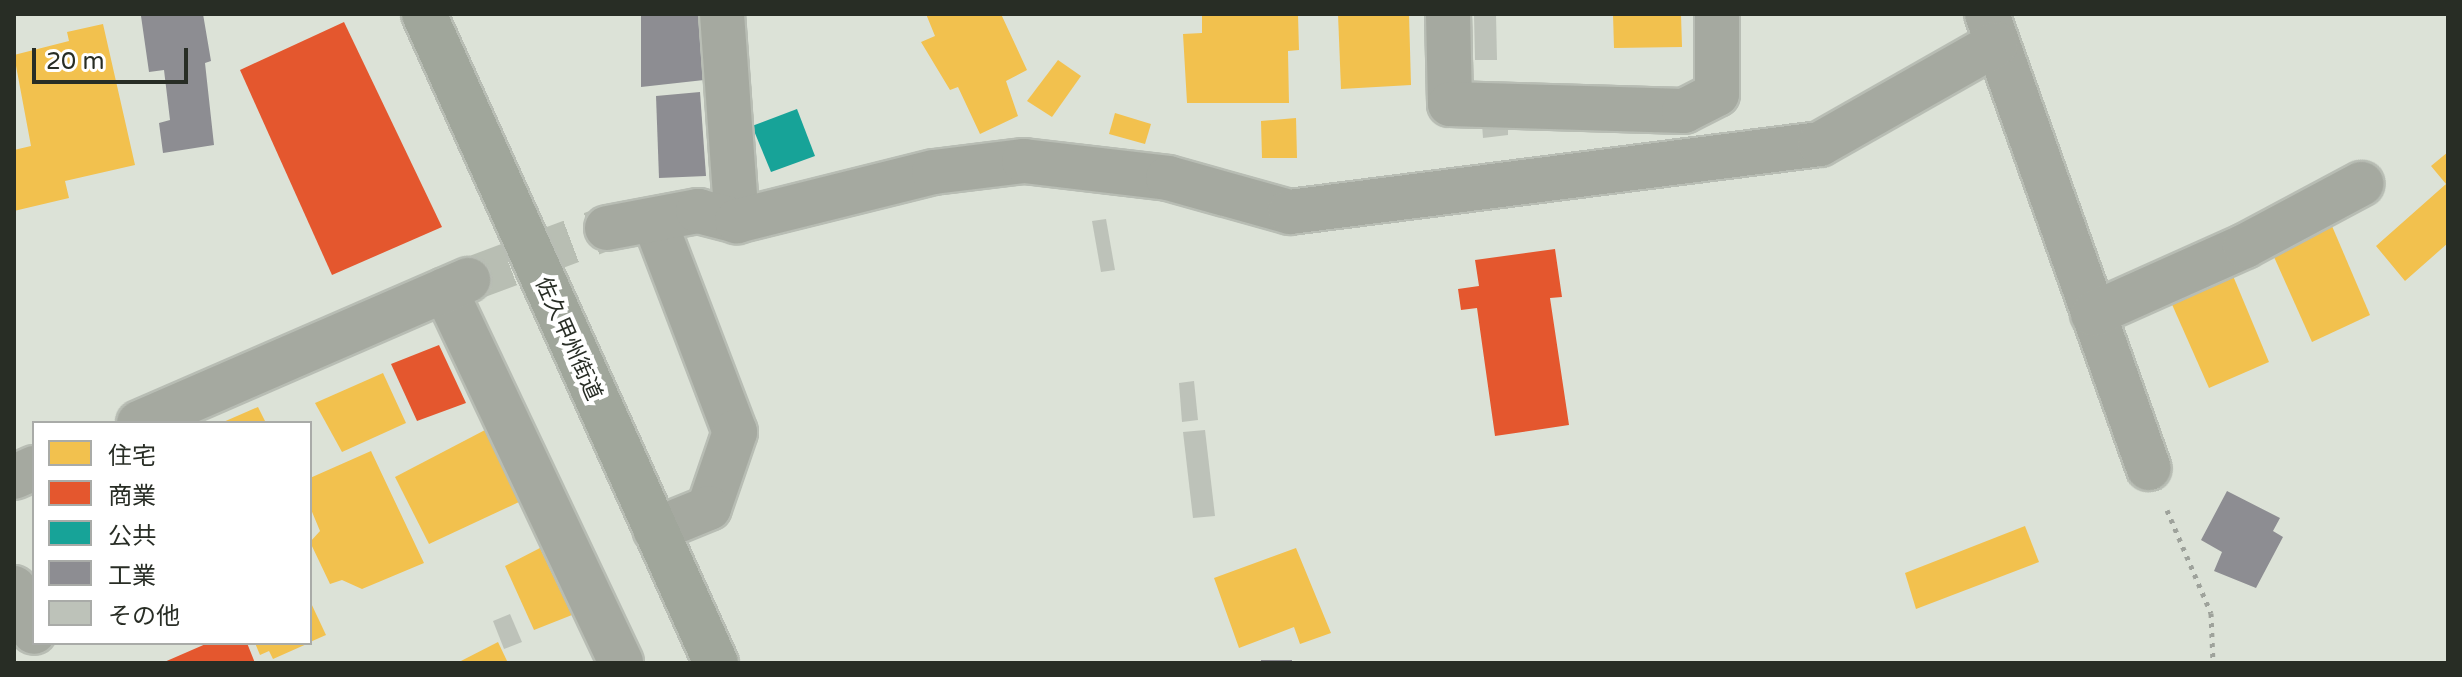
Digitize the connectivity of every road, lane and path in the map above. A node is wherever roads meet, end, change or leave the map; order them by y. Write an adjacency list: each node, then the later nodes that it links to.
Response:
1 (424, 14): 15 (highway, 佐久甲州街道)
2 (722, 14): 10 (street)
3 (1448, 14): 6 (street)
4 (1717, 14): 6 (street)
5 (1991, 29): 7 (street); 12 (street)
6 (1631, 110): 7 (street)
7 (1631, 167): 10 (street)
8 (2361, 184): 12 (street)
9 (654, 220): 10 (street); 11 (street); 15 (street)
10 (737, 221)
11 (607, 228)
12 (2093, 314): 14 (street)
13 (144, 421): 18 (street)
14 (2149, 468): 20 (path)
15 (655, 530): 19 (highway, 佐久甲州街道)
16 (14, 588): 17 (street)
17 (32, 628)
18 (621, 663)
19 (716, 663)
20 (2213, 663)

